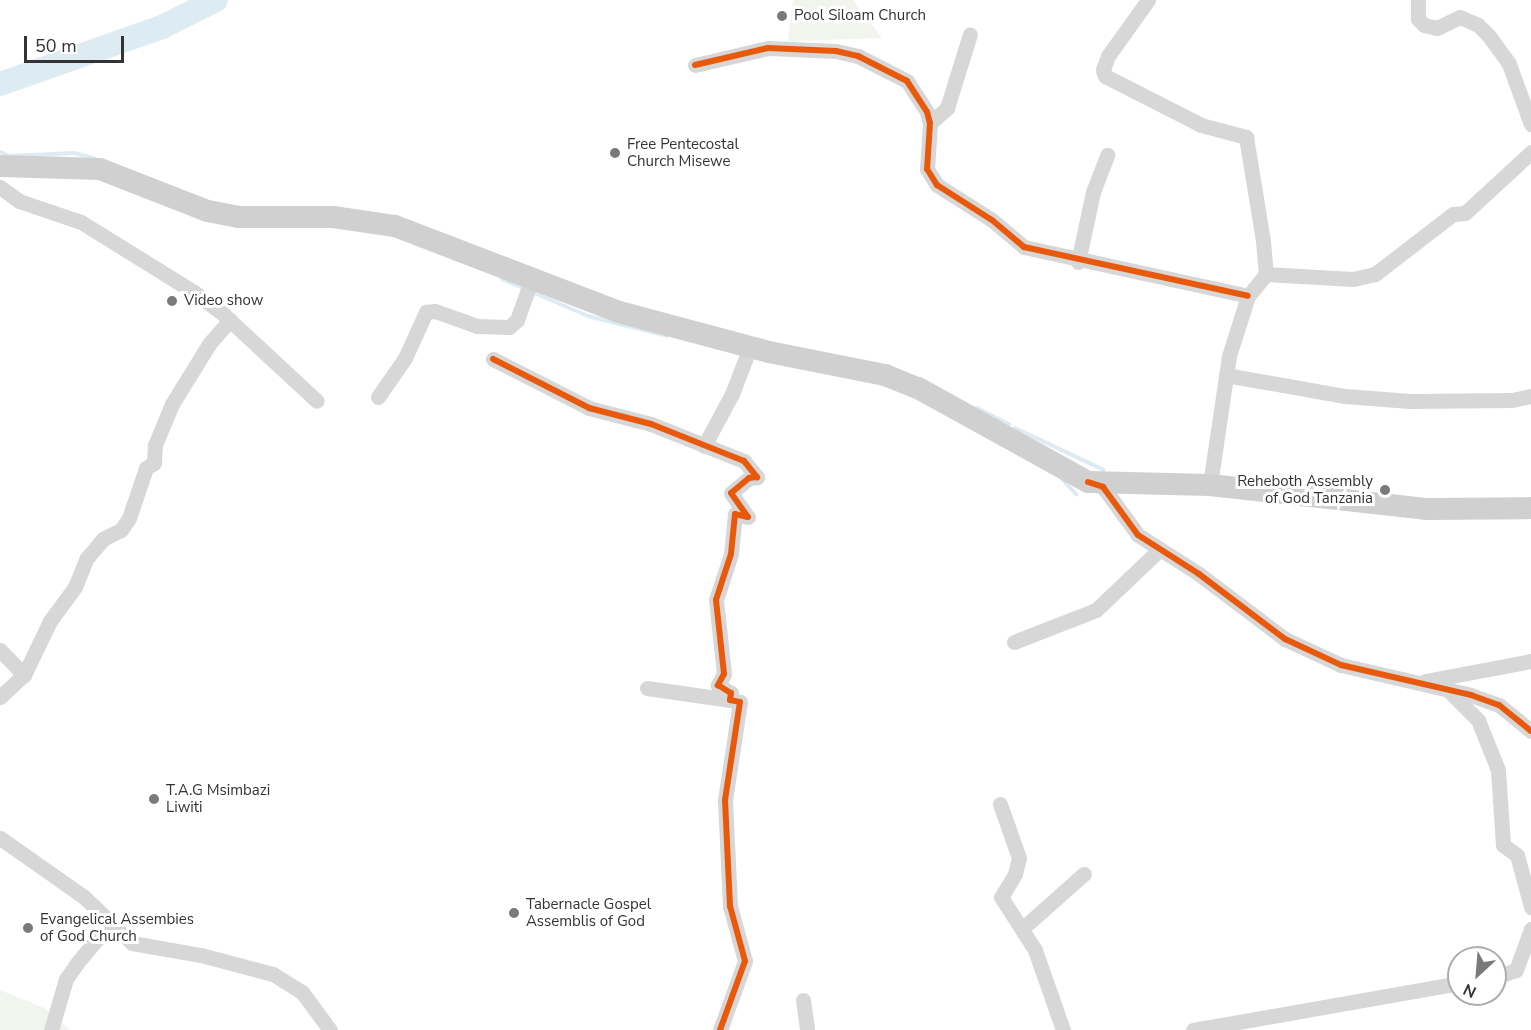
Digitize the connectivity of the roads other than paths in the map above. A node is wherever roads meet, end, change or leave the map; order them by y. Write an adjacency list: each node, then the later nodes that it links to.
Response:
1 (1148, 0): 12 (street)
2 (1418, 0): 6 (street)
3 (970, 34): 5 (street)
4 (695, 65): 5 (street)
5 (930, 123): 11 (street)
6 (1531, 124)
7 (1531, 152): 12 (street)
8 (1107, 155): 11 (street)
9 (0, 166): 13 (main road)
10 (1, 189): 15 (street)
11 (1078, 262): 14 (street)
12 (1266, 274): 14 (street)
13 (531, 281): 16 (main road); 20 (street)
14 (1248, 296): 18 (street)
15 (230, 320): 21 (street); 30 (street)
16 (750, 347): 22 (street); 23 (main road)
17 (493, 359): 22 (street)
18 (1226, 375): 19 (street); 24 (street)
19 (1531, 396)
20 (378, 397)
21 (317, 401)
22 (704, 446): 35 (street)
23 (1088, 483): 24 (main road); 26 (street)
24 (1210, 485): 25 (main road)
25 (1531, 508)
26 (1159, 550): 27 (street); 31 (street)
27 (1014, 642)
28 (0, 650): 30 (street)
29 (1531, 661): 31 (street)
30 (24, 675): 34 (street)
31 (1422, 682): 33 (street)
32 (647, 688): 35 (street)
33 (1446, 688): 36 (street); 40 (street)
34 (0, 696)
35 (730, 700): 49 (street)
36 (1531, 730)
37 (1000, 804): 41 (street)
38 (0, 838): 43 (street)
39 (1084, 874): 41 (street)
40 (1531, 907)
41 (1024, 927): 51 (street)
42 (1531, 929): 44 (street)
43 (118, 931): 47 (street); 48 (street)
44 (1507, 973)
45 (1447, 985): 52 (street)
46 (803, 1000): 50 (street)
47 (51, 1030)
48 (330, 1030)
49 (720, 1030)
50 (807, 1030)
51 (1063, 1030)
52 (1193, 1030)

